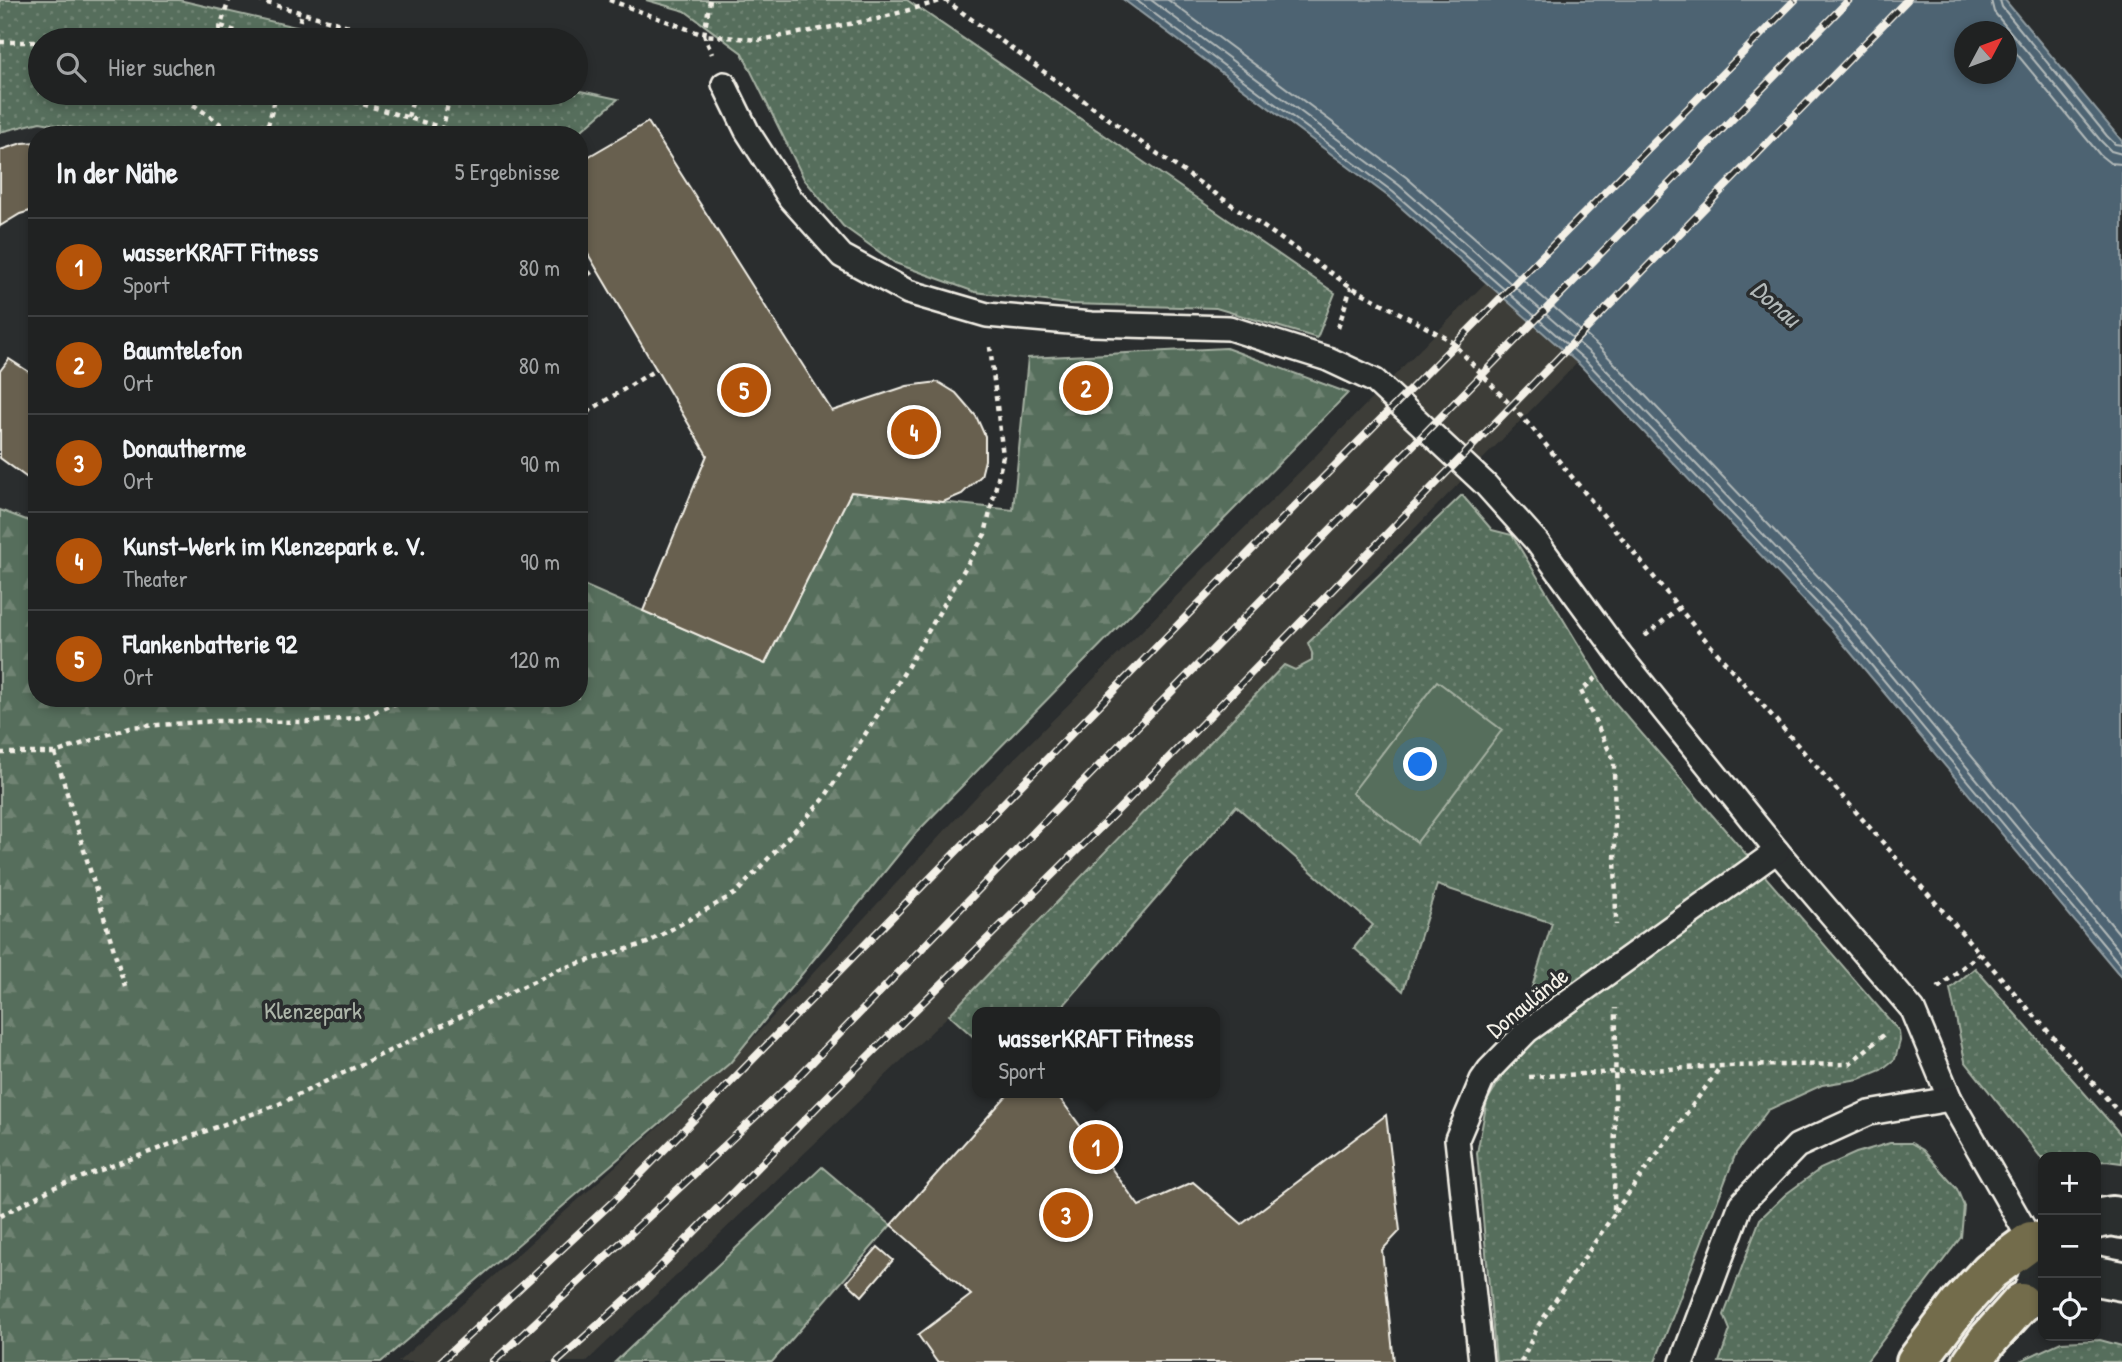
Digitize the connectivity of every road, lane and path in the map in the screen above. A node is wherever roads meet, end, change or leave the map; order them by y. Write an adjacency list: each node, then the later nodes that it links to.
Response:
1 (229, 0): 7 (path)
2 (257, 0): 6 (path)
3 (609, 0): 11 (path)
4 (710, 0): 11 (path)
5 (944, 0): 11 (path)
6 (302, 13): 9 (path); 10 (path)
7 (221, 26): 8 (path)
8 (227, 28)
9 (297, 28)
10 (354, 28)
11 (704, 35): 14 (path)
12 (0, 42): 13 (path)
13 (28, 42)
14 (724, 84): 28 (lane)
15 (194, 105): 21 (path)
16 (273, 105): 22 (path)
17 (373, 105): 20 (path)
18 (412, 105): 20 (path)
19 (448, 105): 24 (path)
20 (408, 117): 23 (path)
21 (223, 126)
22 (267, 126)
23 (437, 126)
24 (443, 126)
25 (597, 269): 26 (path)
26 (588, 274)
27 (1351, 286): 29 (path)
28 (987, 315): 29 (lane); 43 (path)
29 (1328, 359): 35 (lane)
30 (657, 369): 31 (path)
31 (588, 411)
32 (387, 707): 34 (path)
33 (0, 753): 34 (path)
34 (55, 753): 37 (path)
35 (1777, 850): 38 (lane); 40 (lane, Donaulände)
36 (1980, 953): 38 (path)
37 (125, 987)
38 (1913, 1010): 39 (path); 41 (lane)
39 (1721, 1066): 40 (path); 42 (path)
40 (1482, 1080): 52 (lane, Donaulände)
41 (1950, 1099): 46 (lane); 53 (lane)
42 (1614, 1214)
43 (0, 1216)
44 (2101, 1218): 45 (street)
45 (2122, 1218)
46 (2038, 1240)
47 (2038, 1243): 54 (main road)
48 (2038, 1246): 51 (lane)
49 (2101, 1277): 50 (street)
50 (2122, 1281)
51 (2032, 1297): 55 (main road)
52 (1481, 1362)
53 (1682, 1362)
54 (1916, 1362)
55 (1972, 1362)

